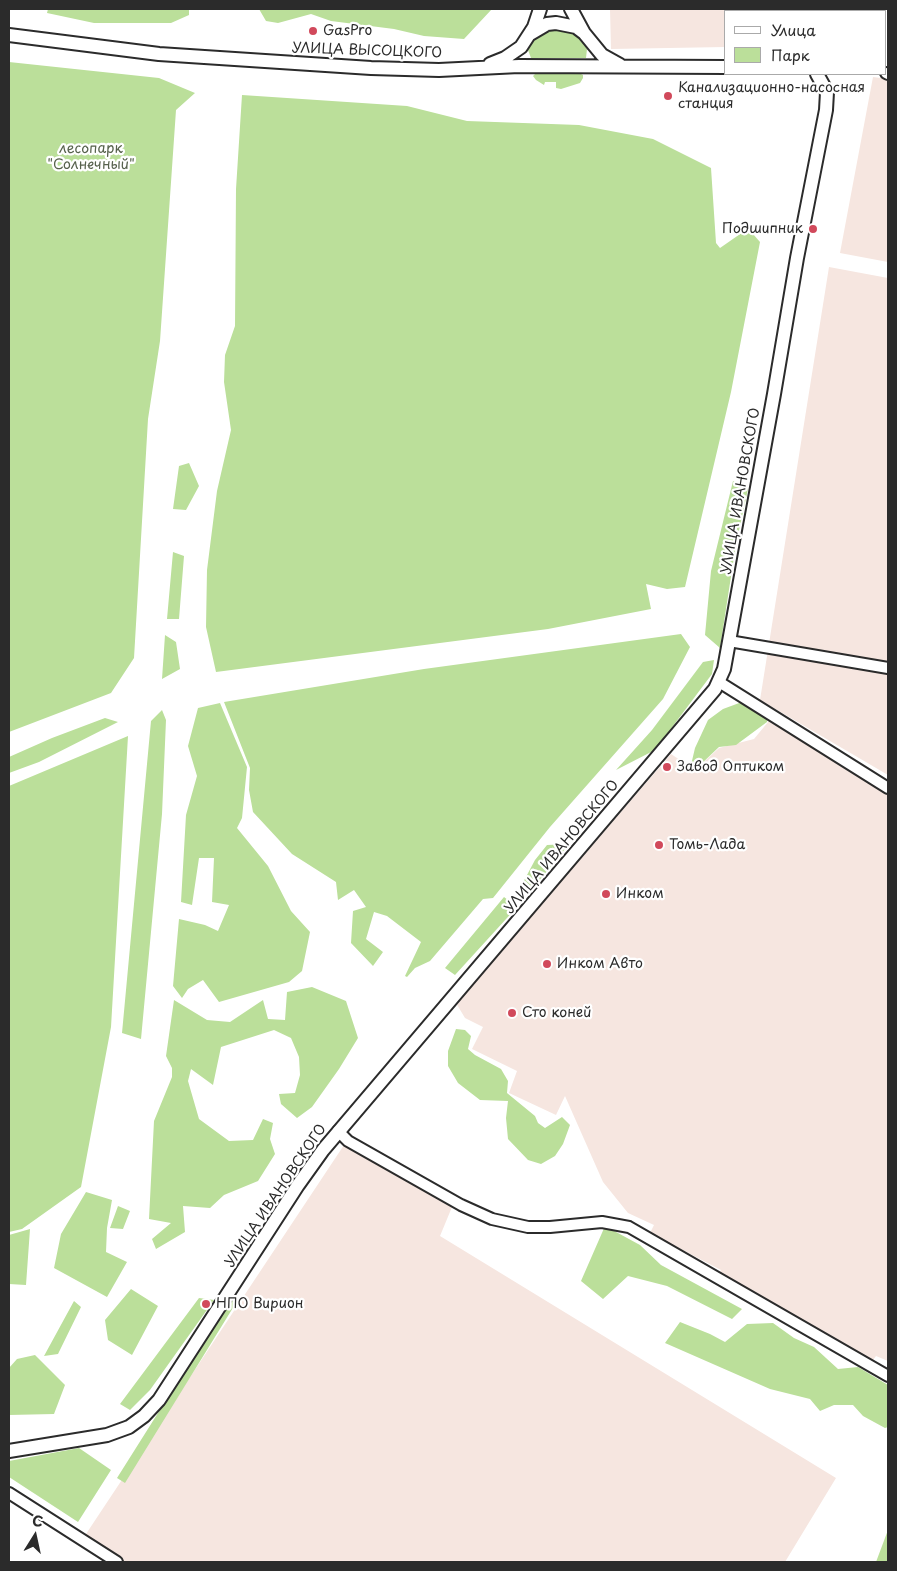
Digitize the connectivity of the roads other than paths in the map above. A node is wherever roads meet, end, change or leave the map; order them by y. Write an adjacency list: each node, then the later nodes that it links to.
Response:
1 (540, 9): 4 (main road)
2 (570, 9): 5 (main road)
3 (9, 35): 8 (main road, УЛИЦА ВЫСОЦКОГО)
4 (528, 36): 5 (main road); 6 (main road)
5 (586, 36): 9 (main road); 11 (main road)
6 (521, 47): 7 (main road); 8 (main road)
7 (519, 66): 8 (main road, УЛИЦА ВЫСОЦКОГО); 9 (main road, УЛИЦА ВЫСОЦКОГО)
8 (483, 67)
9 (596, 67): 11 (main road, УЛИЦА ВЫСОЦКОГО)
10 (724, 67): 11 (main road, УЛИЦА ВЫСОЦКОГО)
11 (630, 68)
12 (819, 75): 13 (main road, УЛИЦА ИВАНОВСКОГО)
13 (729, 641): 14 (street); 15 (main road, УЛИЦА ИВАНОВСКОГО)
14 (888, 668)
15 (719, 682): 16 (street); 17 (main road, УЛИЦА ИВАНОВСКОГО)
16 (888, 788)
17 (338, 1131): 18 (street); 19 (main road, УЛИЦА ИВАНОВСКОГО)
18 (888, 1376)
19 (9, 1451)
20 (9, 1493): 21 (street)
21 (117, 1562)

